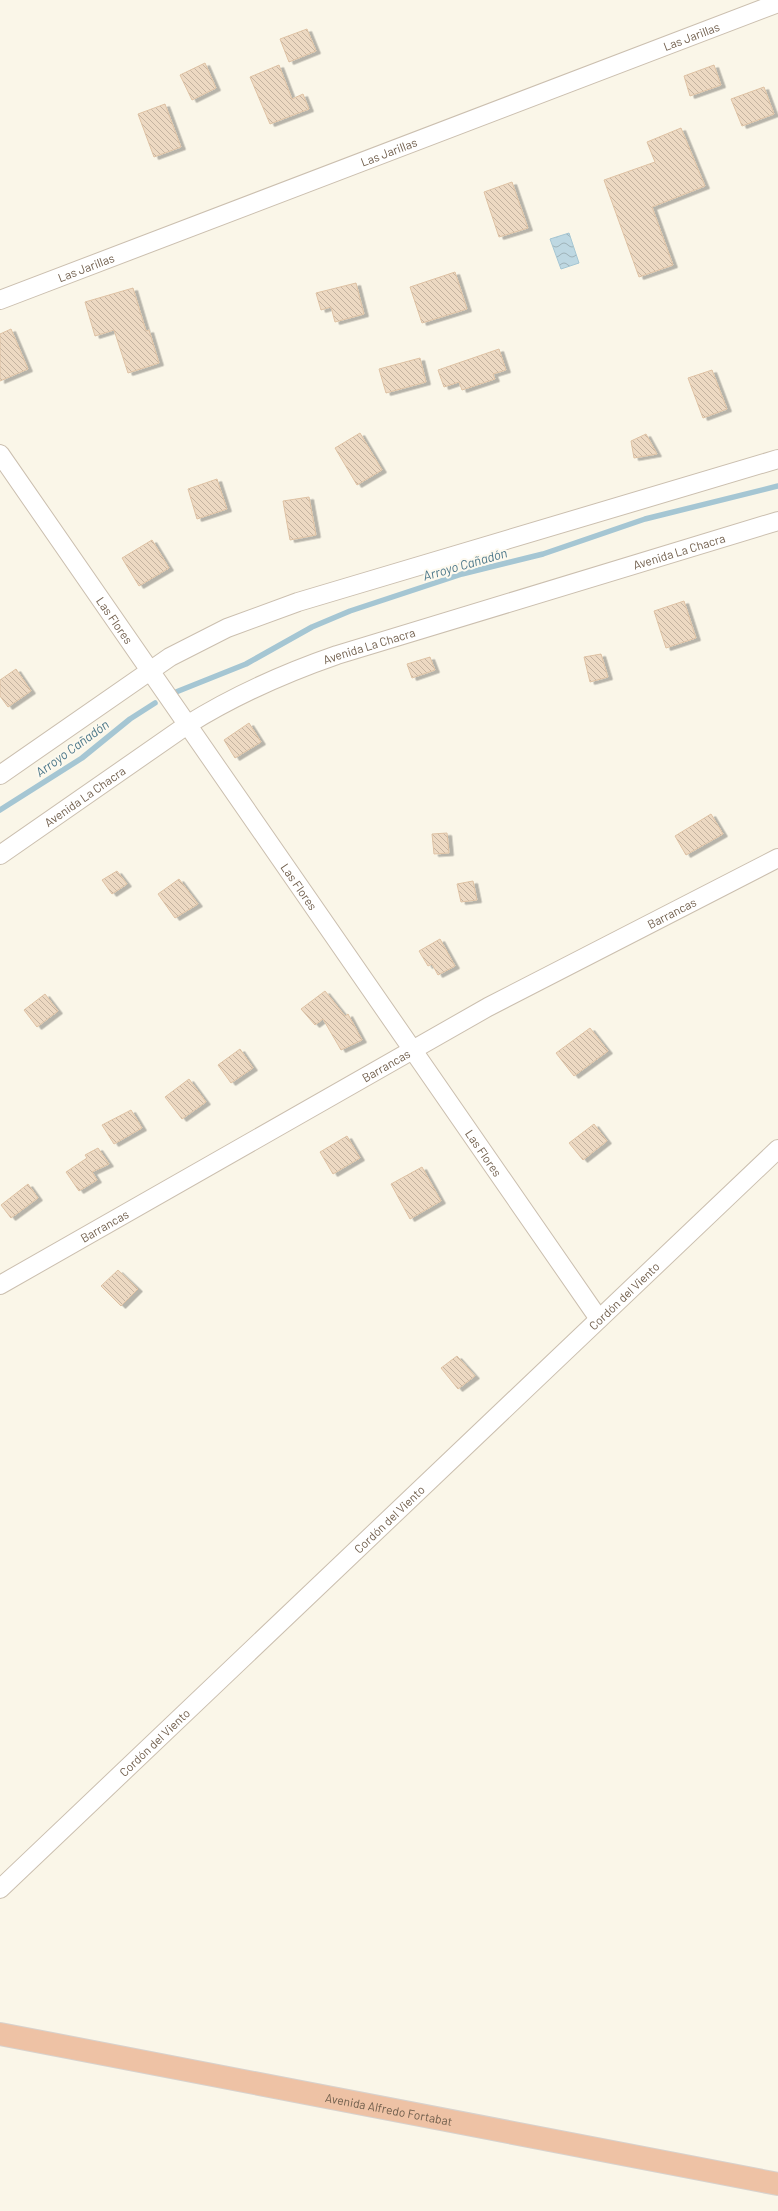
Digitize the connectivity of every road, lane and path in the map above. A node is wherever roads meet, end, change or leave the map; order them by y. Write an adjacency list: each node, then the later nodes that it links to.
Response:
1 (778, 3): 2 (street, Las Jarillas)
2 (0, 300)
3 (0, 454): 6 (street, Las Flores)
4 (778, 459): 6 (street)
5 (778, 521): 7 (street, Avenida La Chacra)
6 (150, 670): 7 (street, Las Flores); 8 (street)
7 (187, 725): 9 (street, Avenida La Chacra); 11 (street, Las Flores)
8 (0, 775)
9 (0, 855)
10 (778, 858): 11 (street, Barrancas)
11 (413, 1050): 13 (street, Barrancas); 14 (street, Las Flores)
12 (778, 1149): 14 (street, Cordón del Viento)
13 (0, 1285)
14 (599, 1319): 15 (street, Cordón del Viento)
15 (0, 1889)
16 (0, 2034): 17 (highway, Avenida Alfredo Fortabat)
17 (778, 2184)

